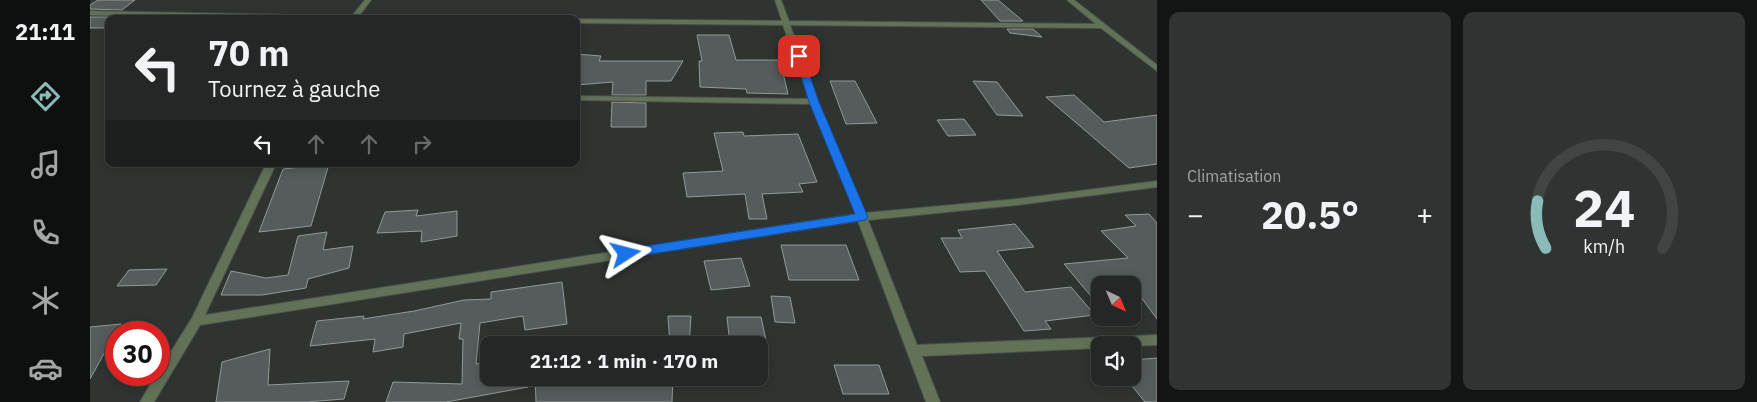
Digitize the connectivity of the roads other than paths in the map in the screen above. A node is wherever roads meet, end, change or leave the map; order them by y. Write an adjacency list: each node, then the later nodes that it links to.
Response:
1 (368, 0): 6 (street)
2 (778, 0): 8 (street)
3 (1070, 0): 9 (street)
4 (90, 13): 5 (street)
5 (195, 15)
6 (356, 15)
7 (580, 21): 8 (street)
8 (788, 25): 9 (street); 12 (street)
9 (1102, 26): 10 (street)
10 (1157, 68)
11 (580, 98): 12 (street)
12 (814, 102): 15 (street)
13 (270, 167): 16 (street)
14 (1157, 184): 15 (street)
15 (862, 217): 16 (street); 18 (street)
16 (196, 321): 19 (street)
17 (1157, 340): 18 (street)
18 (913, 351): 20 (street)
19 (147, 402)
20 (933, 402)

